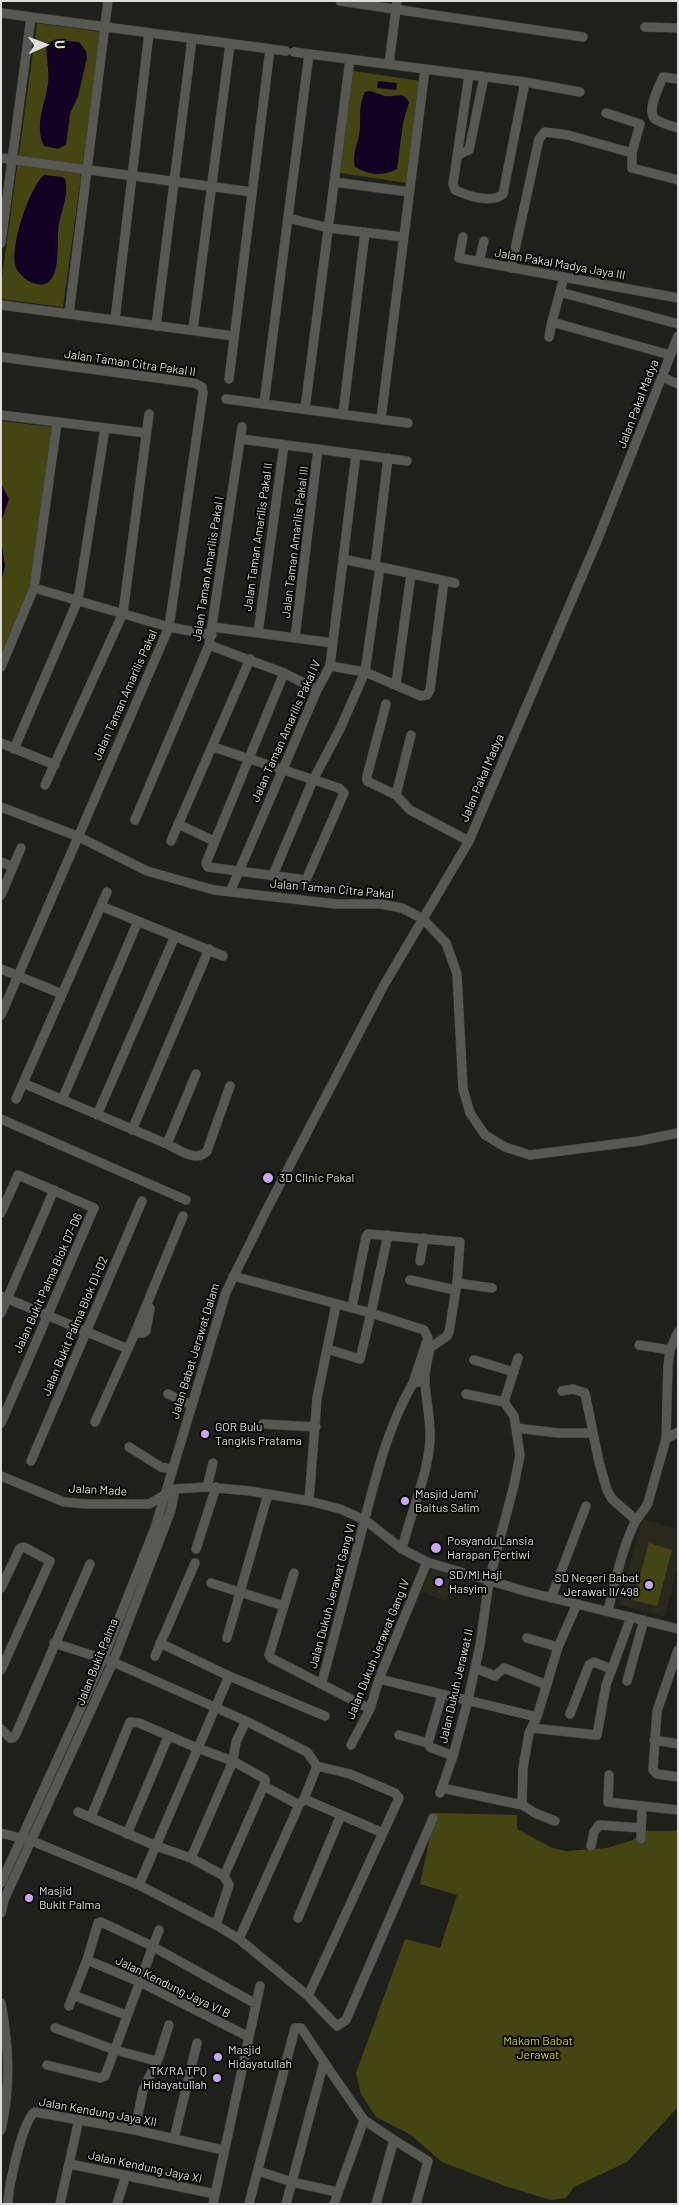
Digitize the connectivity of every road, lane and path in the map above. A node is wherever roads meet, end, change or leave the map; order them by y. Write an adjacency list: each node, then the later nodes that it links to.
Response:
1 (108, 1): 6 (street)
2 (340, 1): 3 (street)
3 (397, 5): 10 (street); 16 (street)
4 (1, 14): 5 (street)
5 (31, 17): 6 (street); 28 (street)
6 (105, 27): 9 (street); 29 (street)
7 (645, 28): 8 (street)
8 (678, 28)
9 (149, 33): 11 (street); 30 (street)
10 (583, 36)
11 (192, 38): 12 (street); 32 (street)
12 (230, 44): 13 (street); 34 (street)
13 (270, 49): 14 (street); 35 (street)
14 (310, 54): 15 (street); 37 (street)
15 (350, 59): 16 (street); 33 (street)
16 (389, 64): 17 (street)
17 (425, 69): 18 (street); 36 (street)
18 (469, 75): 19 (street); 26 (street)
19 (484, 77): 21 (street); 26 (street)
20 (678, 79): 24 (street)
21 (525, 82): 22 (street); 26 (street)
22 (580, 92)
23 (606, 113): 25 (street)
24 (678, 128)
25 (632, 153): 31 (street); 45 (street)
26 (458, 155)
27 (1, 158): 28 (street)
28 (12, 159): 29 (street); 43 (street)
29 (87, 171): 30 (street); 50 (street)
30 (132, 177): 32 (street); 51 (street)
31 (678, 180)
32 (174, 182): 34 (street); 54 (street)
33 (334, 182): 36 (street); 38 (street)
34 (212, 187): 35 (street); 55 (street)
35 (252, 192): 56 (street)
36 (409, 192): 41 (street)
37 (288, 218): 38 (street); 65 (street)
38 (329, 228): 39 (street); 66 (street)
39 (366, 232): 41 (street); 68 (street)
40 (463, 237): 44 (street, Jalan Pakal Madya Jaya III)
41 (403, 238): 70 (street)
42 (484, 241): 44 (street)
43 (1, 243)
44 (480, 262): 45 (street, Jalan Pakal Madya Jaya III)
45 (511, 268): 46 (street, Jalan Pakal Madya Jaya III)
46 (564, 277): 47 (street); 48 (street, Jalan Pakal Madya Jaya III)
47 (560, 292): 52 (street); 53 (street)
48 (678, 298)
49 (1, 305): 50 (street)
50 (68, 314): 51 (street)
51 (115, 320): 54 (street)
52 (552, 322): 58 (street); 59 (street)
53 (678, 324)
54 (156, 326): 55 (street)
55 (193, 330): 56 (street)
56 (234, 336): 62 (street)
57 (678, 336): 59 (street, Jalan Pakal Madya)
58 (549, 337)
59 (670, 355): 61 (street, Jalan Pakal Madya)
60 (1, 357): 77 (street, Jalan Taman Citra Pakal II)
61 (662, 377): 63 (street); 121 (street, Jalan Pakal Madya)
62 (229, 379)
63 (678, 384)
64 (226, 399): 65 (street)
65 (264, 404): 66 (street)
66 (305, 409): 68 (street)
67 (149, 414): 75 (street)
68 (343, 414): 70 (street)
69 (1, 416): 71 (street)
70 (381, 419): 72 (street)
71 (57, 422): 74 (street); 88 (street)
72 (408, 423)
73 (242, 427): 76 (street, Jalan Taman Amarilis Pakal I)
74 (105, 428): 75 (street); 89 (street)
75 (146, 433): 90 (street)
76 (241, 439): 78 (street); 92 (street, Jalan Taman Amarilis Pakal I)
77 (198, 440): 91 (street, Jalan Taman Amarilis Pakal)
78 (284, 445): 79 (street); 93 (street, Jalan Taman Amarilis Pakal II)
79 (318, 449): 80 (street); 94 (street, Jalan Taman Amarilis Pakal III)
80 (356, 454): 81 (street); 83 (street, Jalan Taman Amarilis Pakal IV)
81 (388, 458): 82 (street); 84 (street)
82 (407, 461)
83 (343, 560): 84 (street); 95 (street, Jalan Taman Amarilis Pakal IV)
84 (377, 567): 85 (street); 100 (street)
85 (411, 574): 86 (street); 102 (street)
86 (444, 581): 87 (street); 102 (street)
87 (455, 584)
88 (34, 588): 89 (street); 99 (street)
89 (78, 600): 90 (street); 108 (street)
90 (123, 613): 91 (street); 110 (street)
91 (169, 627): 92 (street); 118 (street, Jalan Taman Amarilis Pakal)
92 (213, 631): 93 (street); 96 (street, Jalan Taman Amarilis Pakal I)
93 (258, 633): 94 (street)
94 (296, 638): 95 (street)
95 (333, 643): 98 (street, Jalan Taman Amarilis Pakal IV)
96 (209, 645): 97 (street); 116 (street, Jalan Taman Amarilis Pakal I)
97 (250, 659): 101 (street); 107 (street)
98 (330, 666): 100 (street); 103 (street, Jalan Taman Amarilis Pakal IV)
99 (1, 668)
100 (365, 672): 102 (street); 112 (street)
101 (284, 673): 103 (street); 109 (street)
102 (396, 684)
103 (317, 690): 111 (street, Jalan Taman Amarilis Pakal IV)
104 (386, 704): 114 (street)
105 (411, 735): 114 (street)
106 (1, 743): 108 (street)
107 (213, 747): 109 (street); 117 (street)
108 (14, 749): 110 (street)
109 (248, 758): 111 (street); 120 (street)
110 (55, 765): 113 (street)
111 (282, 770): 112 (street); 125 (street, Jalan Taman Amarilis Pakal IV)
112 (313, 780): 126 (street); 126 (street)
113 (45, 785)
114 (396, 795): 121 (street)
115 (1, 807): 118 (street, Jalan Taman Citra Pakal)
116 (135, 820)
117 (178, 824): 119 (street); 120 (street)
118 (77, 836): 128 (street, Jalan Taman Citra Pakal); 137 (street, Jalan Taman Amarilis Pakal)
119 (171, 841)
120 (214, 841): 125 (street)
121 (469, 841): 131 (street, Jalan Pakal Madya)
122 (21, 848): 124 (street)
123 (1, 862): 124 (street)
124 (13, 867): 129 (street)
125 (238, 871): 126 (street); 128 (street, Jalan Taman Amarilis Pakal IV)
126 (273, 875)
127 (108, 892): 130 (street)
128 (230, 892): 131 (street, Jalan Taman Citra Pakal)
129 (1, 895)
130 (101, 906): 132 (street); 138 (street)
131 (422, 919): 148 (street, Jalan Taman Citra Pakal); 153 (street, Jalan Pakal Madya)
132 (138, 921): 133 (street); 144 (street)
133 (175, 936): 134 (street); 145 (street)
134 (209, 950): 135 (street); 147 (street)
135 (223, 956)
136 (1, 970): 137 (street)
137 (18, 976): 138 (street); 139 (street, Jalan Taman Amarilis Pakal)
138 (62, 994): 141 (street)
139 (1, 1015)
140 (196, 1074): 149 (street)
141 (23, 1083): 143 (street); 144 (street)
142 (230, 1086): 149 (street)
143 (16, 1100)
144 (62, 1100): 145 (street)
145 (97, 1115): 147 (street)
146 (1, 1119): 151 (street)
147 (132, 1130): 149 (street)
148 (678, 1132)
149 (166, 1144)
150 (54, 1190): 154 (street); 163 (street); 168 (street, Jalan Bukit Palma Blok D7-D6)
151 (186, 1200)
152 (142, 1201): 169 (street, Jalan Bukit Palma Blok D1-D2)
153 (267, 1208): 159 (street, Jalan Babat Jerawat Dalam)
154 (1, 1213)
155 (183, 1216): 173 (street)
156 (388, 1235): 157 (street); 165 (street); 167 (street)
157 (424, 1238): 158 (street); 161 (street)
158 (420, 1261)
159 (233, 1276): 164 (street); 187 (street, Jalan Babat Jerawat Dalam)
160 (410, 1280): 161 (street)
161 (456, 1287): 162 (street); 174 (street)
162 (492, 1288)
163 (4, 1297): 166 (street); 168 (street)
164 (336, 1304): 165 (street); 172 (street)
165 (352, 1307): 167 (street)
166 (1, 1313)
167 (371, 1313): 172 (street); 174 (street)
168 (46, 1316): 169 (street); 189 (street, Jalan Bukit Palma Blok D7-D6)
169 (86, 1332): 173 (street); 197 (street, Jalan Bukit Palma Blok D1-D2)
170 (678, 1332): 175 (street)
171 (639, 1345): 175 (street)
172 (327, 1348): 191 (street)
173 (128, 1349): 188 (street)
174 (427, 1349): 181 (street); 182 (street, Jalan Dukuh Jerawat Gang VI)
175 (670, 1350): 178 (street)
176 (518, 1358): 180 (street)
177 (474, 1360): 180 (street)
178 (668, 1366): 179 (street); 195 (street)
179 (678, 1368)
180 (514, 1372): 186 (street)
181 (424, 1381): 182 (street); 210 (street)
182 (413, 1383): 207 (street, Jalan Dukuh Jerawat Gang VI)
183 (562, 1390): 194 (street)
184 (168, 1394): 187 (street)
185 (466, 1394): 186 (street)
186 (504, 1402): 192 (street, Jalan Dukuh Jerawat II)
187 (191, 1405): 199 (street, Jalan Babat Jerawat Dalam)
188 (95, 1422)
189 (1, 1423)
190 (263, 1424): 191 (street)
191 (316, 1427): 205 (street)
192 (516, 1428): 194 (street); 215 (street, Jalan Dukuh Jerawat II)
193 (678, 1432): 195 (street)
194 (593, 1433): 208 (street)
195 (666, 1439): 208 (street)
196 (129, 1447): 199 (street)
197 (31, 1461)
198 (213, 1463): 201 (street)
199 (170, 1474): 202 (street); 203 (street, Jalan Babat Jerawat Dalam)
200 (1, 1476): 203 (street, Jalan Made)
201 (211, 1487): 202 (street); 204 (street); 209 (street)
202 (175, 1489): 203 (street, Jalan Made); 234 (street, Jalan Bukit Palma)
203 (166, 1494): 233 (street, Jalan Bukit Palma)
204 (268, 1494): 205 (street); 218 (street)
205 (309, 1501): 207 (street)
206 (586, 1506): 219 (street)
207 (365, 1520): 210 (street); 241 (street, Jalan Dukuh Jerawat Gang VI)
208 (636, 1520): 222 (street)
209 (196, 1549)
210 (402, 1549): 211 (street)
211 (428, 1562): 215 (street); 239 (street, Jalan Dukuh Jerawat Gang IV)
212 (195, 1563): 229 (street)
213 (90, 1564): 228 (street)
214 (294, 1573): 221 (street, Jalan Dukuh Jerawat Gang VI)
215 (489, 1581): 219 (street); 235 (street, Jalan Dukuh Jerawat II)
216 (210, 1583): 218 (street)
217 (1, 1588): 237 (street)
218 (240, 1593): 221 (street); 226 (street)
219 (551, 1598): 220 (street)
220 (577, 1604): 222 (street); 230 (street)
221 (284, 1606): 241 (street, Jalan Dukuh Jerawat Gang VI)
222 (608, 1611): 223 (street)
223 (631, 1617): 224 (street); 236 (street)
224 (644, 1620): 225 (street); 240 (street)
225 (678, 1629)
226 (227, 1638)
227 (527, 1638): 230 (street)
228 (54, 1643): 233 (street, Jalan Bukit Palma); 252 (street)
229 (160, 1644): 232 (street); 238 (street)
230 (558, 1648): 242 (street)
231 (678, 1650): 255 (street)
232 (155, 1656)
233 (103, 1659): 234 (street); 281 (street, Jalan Bukit Palma)
234 (113, 1662): 245 (street); 280 (street, Jalan Bukit Palma)
235 (475, 1668): 242 (street); 244 (street, Jalan Dukuh Jerawat II)
236 (611, 1669): 247 (street); 251 (street)
237 (1, 1670)
238 (229, 1676): 245 (street); 248 (street)
239 (379, 1679): 243 (street); 246 (street, Jalan Dukuh Jerawat Gang IV)
240 (627, 1681)
241 (322, 1682): 246 (street)
242 (547, 1686): 249 (street)
243 (442, 1695): 244 (street); 256 (street)
244 (468, 1700): 249 (street); 260 (street, Jalan Dukuh Jerawat II)
245 (215, 1708): 250 (street); 259 (street)
246 (370, 1709): 258 (street, Jalan Dukuh Jerawat Gang IV)
247 (570, 1714)
248 (325, 1716)
249 (537, 1717): 251 (street)
250 (246, 1721): 261 (street); 262 (street)
251 (532, 1728): 267 (street)
252 (1, 1729)
253 (399, 1735): 256 (street)
254 (168, 1737): 259 (street); 272 (street); 278 (street)
255 (654, 1740): 257 (street); 264 (street)
256 (428, 1743): 260 (street)
257 (678, 1744)
258 (351, 1745)
259 (197, 1748): 261 (street); 282 (street)
260 (453, 1756): 267 (street, Jalan Dukuh Jerawat II)
261 (233, 1761): 265 (street); 284 (street)
262 (317, 1766): 266 (street); 277 (street)
263 (609, 1775): 268 (street)
264 (678, 1778)
265 (264, 1786): 266 (street); 287 (street)
266 (302, 1802): 271 (street); 294 (street)
267 (522, 1805): 274 (street)
268 (642, 1806): 269 (street); 275 (street)
269 (678, 1810)
270 (78, 1812): 272 (street)
271 (341, 1815): 277 (street); 291 (street)
272 (91, 1817): 278 (street)
273 (432, 1818): 300 (street)
274 (555, 1821)
275 (641, 1828): 279 (street); 283 (street)
276 (1, 1833): 281 (street)
277 (383, 1833): 300 (street)
278 (127, 1834): 282 (street)
279 (641, 1839)
280 (32, 1841): 281 (street); 286 (street, Jalan Bukit Palma); 289 (street)
281 (21, 1843): 285 (street, Jalan Bukit Palma)
282 (156, 1846): 284 (street); 289 (street)
283 (591, 1846)
284 (191, 1858): 287 (street)
285 (7, 1865): 286 (street); 288 (street, Jalan Bukit Palma)
286 (19, 1869): 290 (street, Jalan Bukit Palma)
287 (224, 1876): 292 (street)
288 (1, 1883)
289 (139, 1885): 292 (street)
290 (1, 1913)
291 (298, 1918)
292 (216, 1925): 294 (street)
293 (159, 1930): 295 (street)
294 (239, 1939): 300 (street)
295 (152, 1946): 296 (street); 297 (street); 302 (street)
296 (87, 1960): 297 (street, Jalan Kendung Jaya VI B); 299 (street)
297 (140, 1982): 304 (street); 307 (street, Jalan Kendung Jaya VI B)
298 (260, 1986): 302 (street)
299 (73, 1995): 303 (street); 304 (street)
300 (308, 1996)
301 (1, 2003): 315 (street)
302 (256, 2004): 307 (street)
303 (69, 2006)
304 (126, 2015): 309 (street)
305 (169, 2025): 310 (street)
306 (55, 2028): 309 (street)
307 (249, 2037): 319 (street)
308 (197, 2043): 317 (street)
309 (114, 2050): 310 (street); 312 (street)
310 (156, 2061): 316 (street)
311 (324, 2062): 314 (street); 321 (street); 323 (street)
312 (46, 2065)
313 (79, 2119): 316 (street, Jalan Kendung Jaya XII); 320 (street); 326 (street, Jalan Kendung Jaya XII)
314 (364, 2120): 318 (street); 324 (street)
315 (1, 2130)
316 (135, 2130): 317 (street, Jalan Kendung Jaya XII)
317 (174, 2140): 319 (street, Jalan Kendung Jaya XII)
318 (394, 2140): 332 (street); 333 (street)
319 (223, 2150): 325 (street)
320 (70, 2164): 322 (street, Jalan Kendung Jaya XI); 327 (street)
321 (258, 2171): 323 (street); 329 (street)
322 (126, 2175): 325 (street, Jalan Kendung Jaya XI); 328 (street)
323 (292, 2182): 324 (street); 330 (street)
324 (337, 2192): 331 (street)
325 (214, 2199)
326 (8, 2204)
327 (60, 2204)
328 (117, 2204)
329 (249, 2204)
330 (286, 2204)
331 (334, 2204)
332 (376, 2204)
333 (416, 2204)

